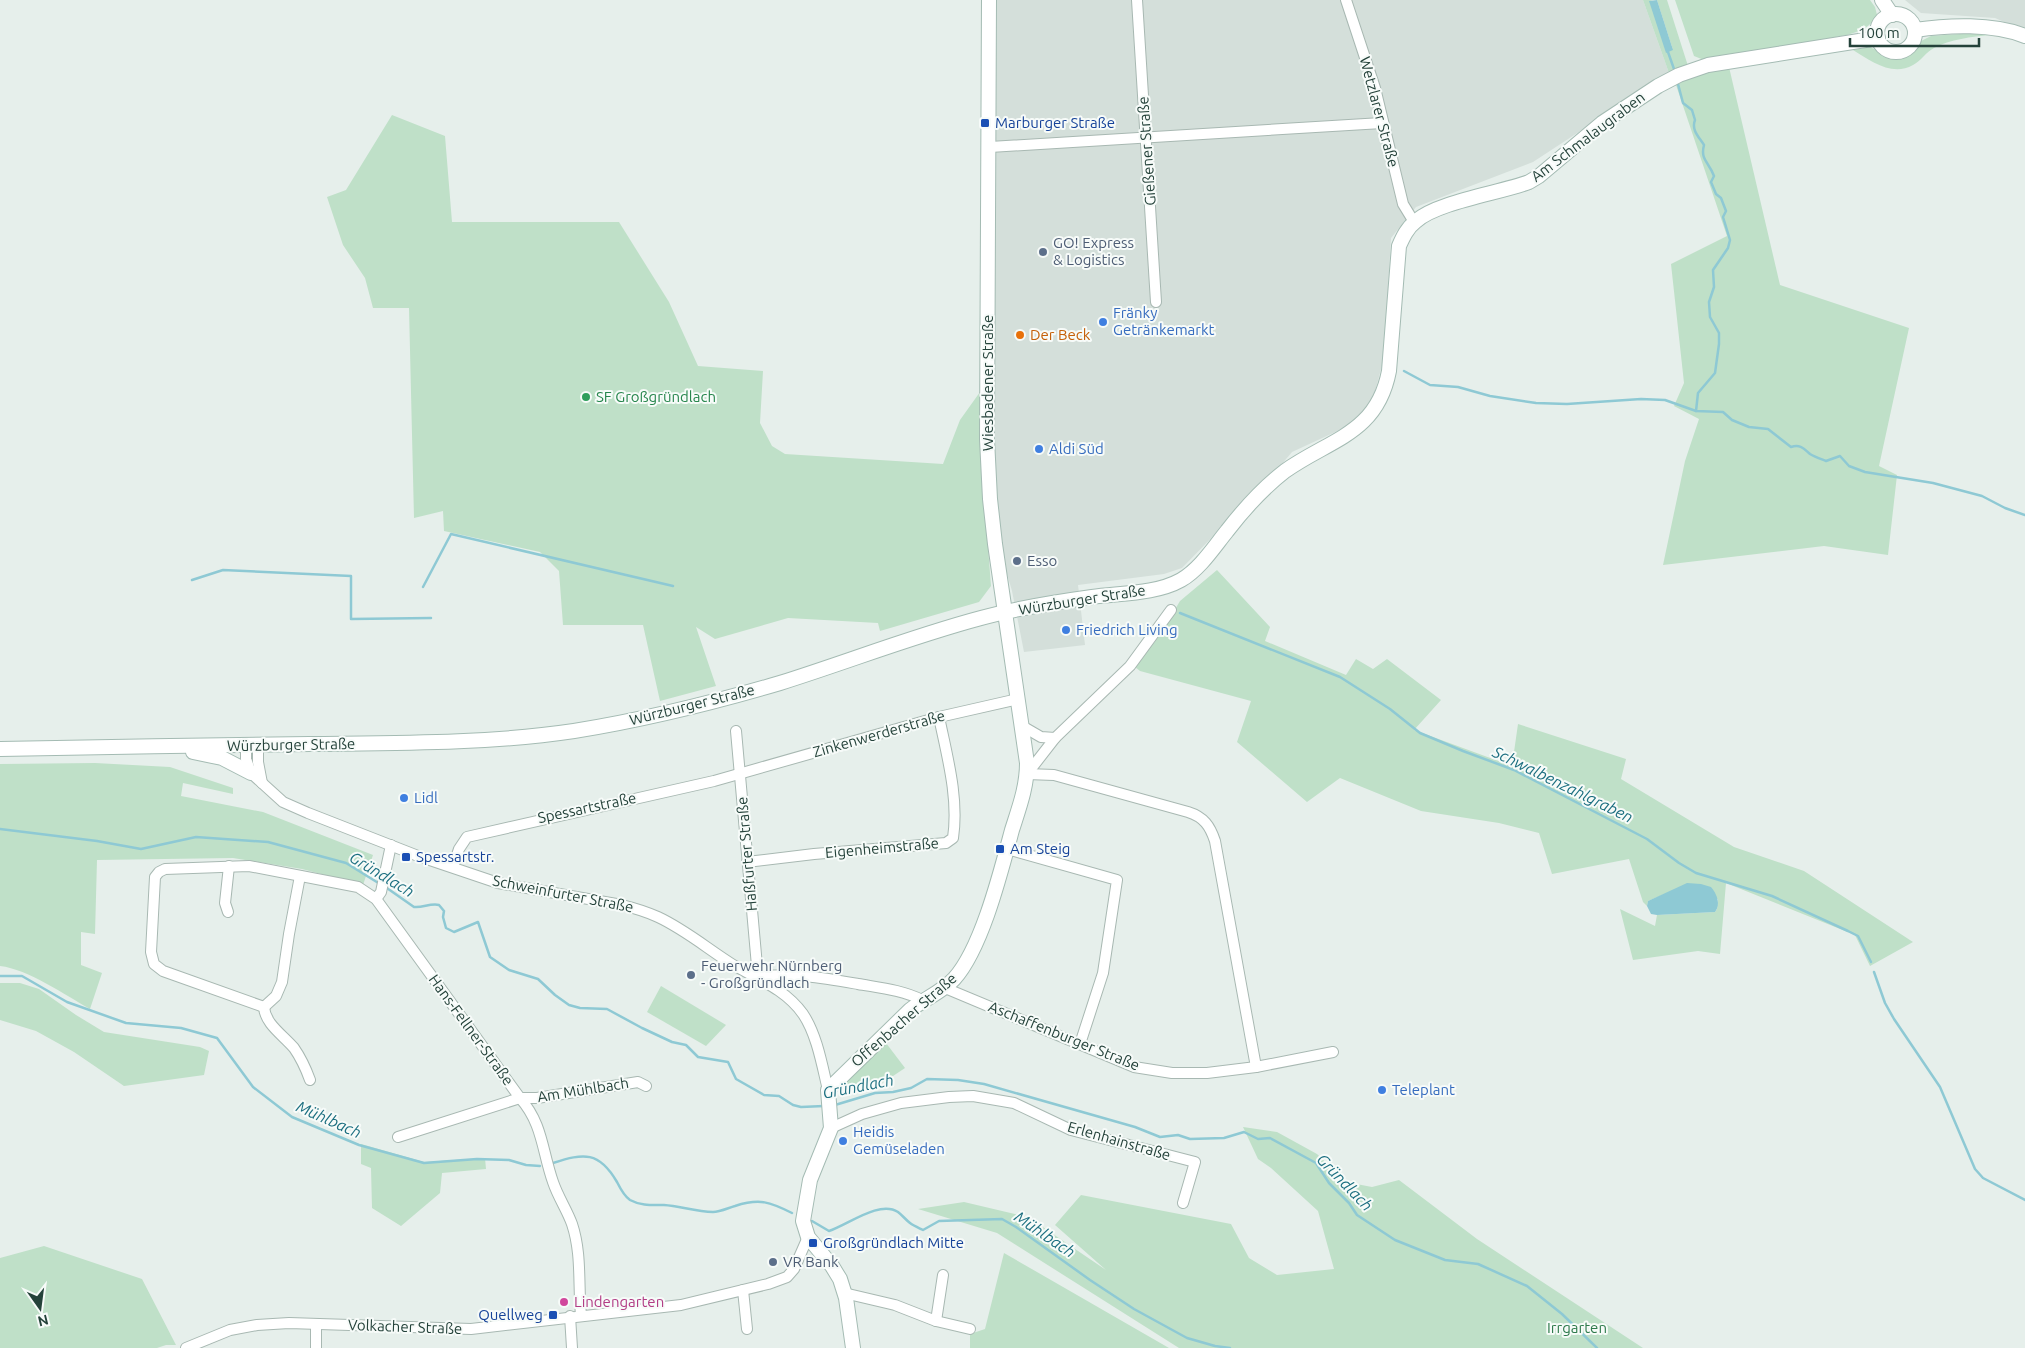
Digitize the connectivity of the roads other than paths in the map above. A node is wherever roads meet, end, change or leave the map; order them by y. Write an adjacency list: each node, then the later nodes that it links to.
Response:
1 (989, 0): 11 (main road, Wiesbadener Straße)
2 (1138, 0): 10 (street, Gießener Straße)
3 (1346, 0): 9 (street, Wetzlarer Straße)
4 (1882, 0): 5 (main road)
5 (1892, 15): 6 (main road); 8 (main road)
6 (1915, 30): 7 (main road); 8 (main road)
7 (2025, 36)
8 (1878, 38): 12 (main road, Am Schmalaugraben)
9 (1382, 123): 10 (street); 12 (street, Wetzlarer Straße)
10 (1146, 138): 11 (street); 13 (street, Gießener Straße)
11 (990, 147): 16 (main road, Wiesbadener Straße)
12 (1414, 222): 14 (main road, Am Schmalaugraben)
13 (1156, 302)
14 (1318, 452): 16 (main road, Würzburger Straße)
15 (1171, 610): 21 (street, Offenbacher Straße)
16 (1005, 612): 17 (main road, Wiesbadener Straße); 22 (main road, Würzburger Straße)
17 (1018, 699): 18 (street, Zinkenwerderstraße); 19 (main road, Wiesbadener Straße)
18 (939, 717): 27 (street, Zinkenwerderstraße); 31 (street, Eigenheimstraße)
19 (1022, 726): 21 (street); 25 (main road, Wiesbadener Straße)
20 (736, 731): 27 (street, Haßfurter Straße)
21 (1055, 738): 25 (street, Offenbacher Straße)
22 (252, 745): 23 (main road, Würzburger Straße); 26 (street); 28 (street)
23 (153, 747): 24 (main road, Würzburger Straße); 26 (main road)
24 (0, 749)
25 (1027, 769): 30 (main road, Offenbacher Straße); 45 (street)
26 (251, 773): 28 (street, Schweinfurter Straße)
27 (741, 773): 31 (street, Haßfurter Straße); 33 (street, Spessartstraße)
28 (262, 783): 29 (street, Schweinfurter Straße)
29 (390, 845): 33 (street, Schweinfurter Straße); 35 (street)
30 (1007, 849): 40 (main road, Offenbacher Straße); 43 (street)
31 (747, 862): 38 (street, Haßfurter Straße)
32 (229, 866): 34 (street, Hans-Fellner-Straße); 36 (street); 42 (street, Hans-Fellner-Straße)
33 (453, 867): 38 (street, Schweinfurter Straße)
34 (300, 876): 35 (street, Hans-Fellner-Straße); 42 (street)
35 (378, 896): 49 (street, Hans-Fellner-Straße)
36 (228, 912)
37 (776, 974): 38 (street); 39 (street); 41 (street)
38 (758, 977): 39 (street, Schweinfurter Straße)
39 (773, 986): 48 (street, Schweinfurter Straße)
40 (945, 988): 41 (main road, Offenbacher Straße); 43 (street, Aschaffenburger Straße)
41 (922, 1000): 48 (main road, Offenbacher Straße)
42 (264, 1007): 46 (street)
43 (1080, 1044): 45 (street, Aschaffenburger Straße)
44 (1333, 1052): 45 (street, Aschaffenburger Straße)
45 (1256, 1067)
46 (310, 1080)
47 (646, 1086): 49 (street, Am Mühlbach)
48 (828, 1093): 50 (main road)
49 (520, 1098): 51 (street, Am Mühlbach); 57 (street, Hans-Fellner-Straße)
50 (831, 1124): 52 (street, Erlenhainstraße); 53 (main road)
51 (398, 1137)
52 (1183, 1202)
53 (808, 1238): 55 (street, Volkacher Straße); 56 (main road)
54 (943, 1275): 58 (street)
55 (743, 1290): 57 (street, Volkacher Straße); 60 (street)
56 (844, 1293): 58 (street); 65 (main road)
57 (576, 1316): 59 (street, Volkacher Straße); 64 (street)
58 (936, 1321): 61 (street)
59 (316, 1324): 62 (street, Volkacher Straße); 63 (street)
60 (747, 1329)
61 (970, 1329)
62 (186, 1348)
63 (316, 1348)
64 (572, 1348)
65 (853, 1348)

